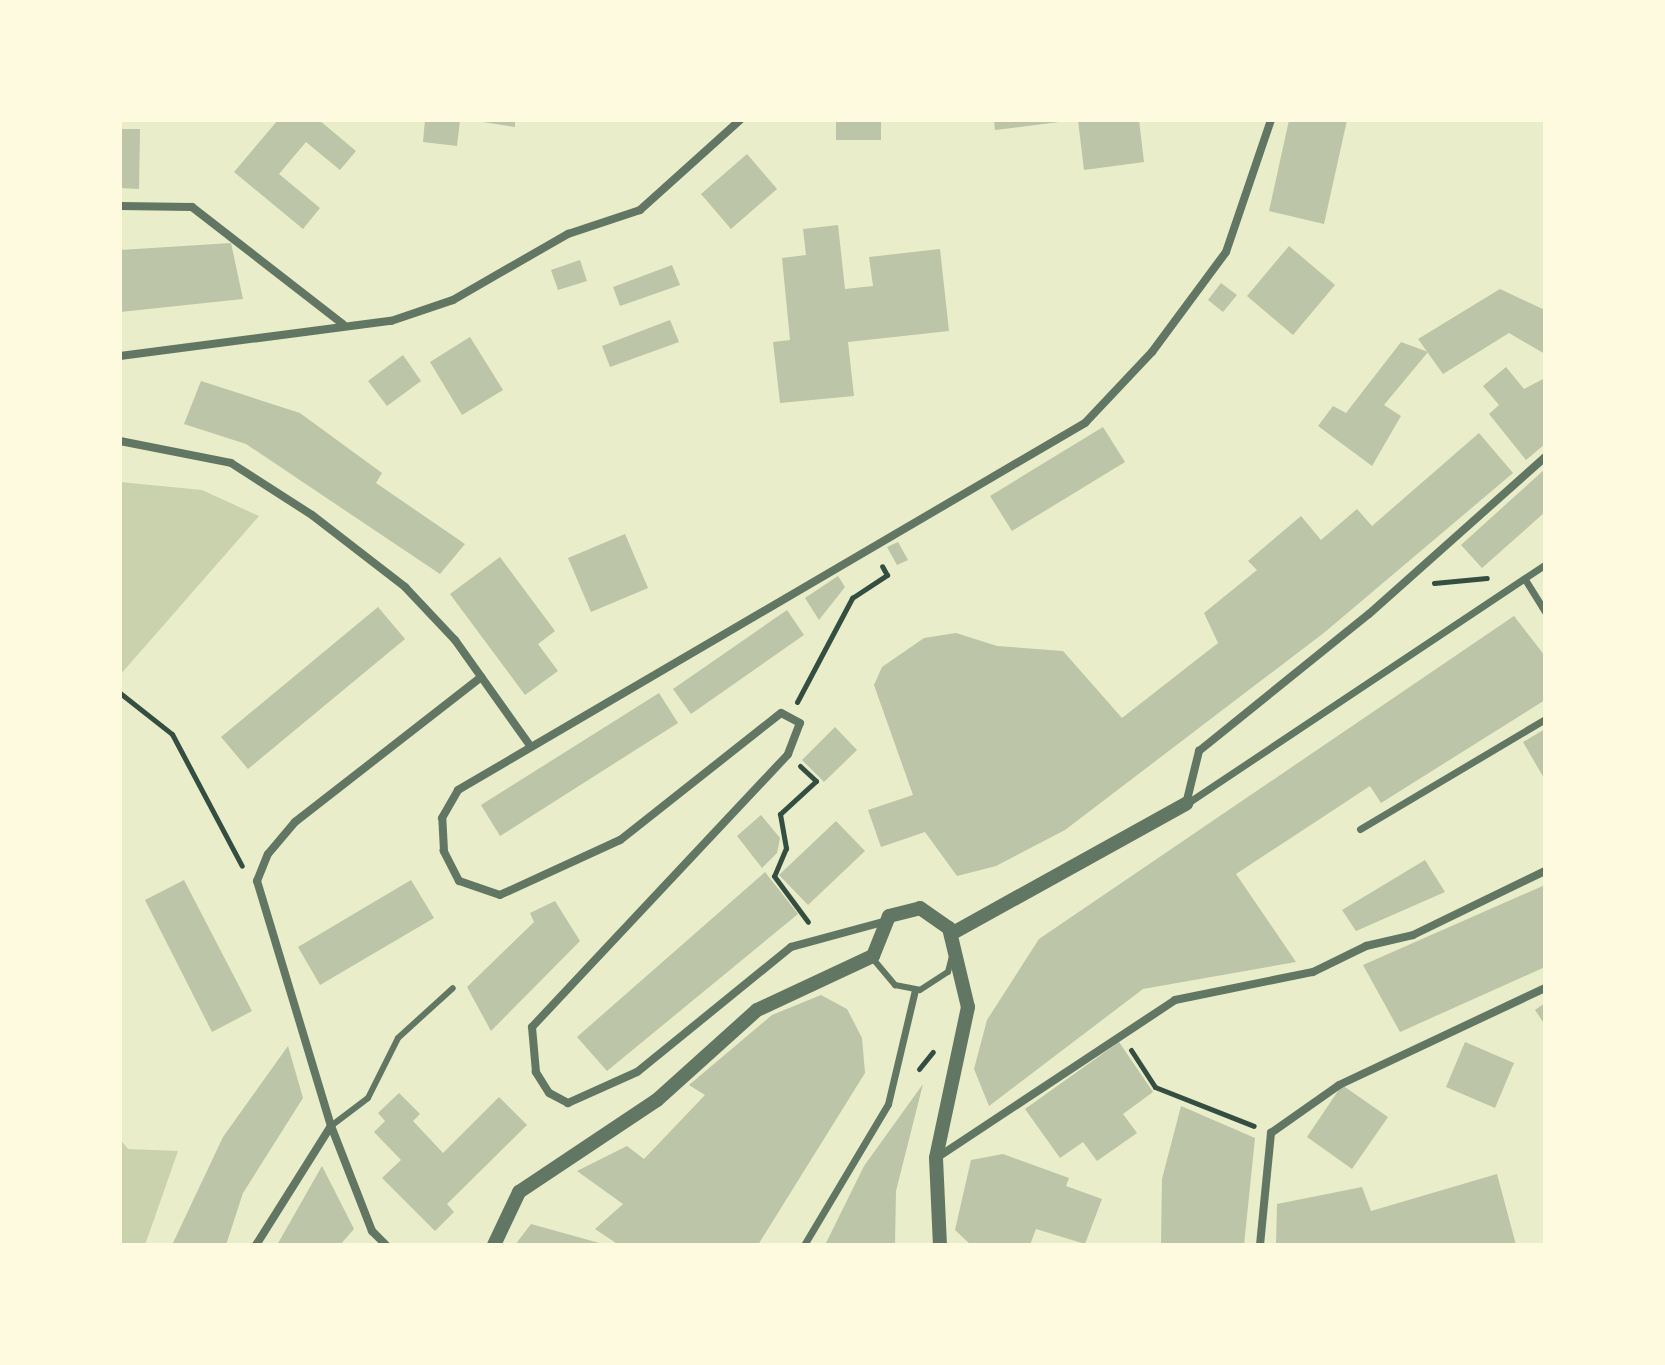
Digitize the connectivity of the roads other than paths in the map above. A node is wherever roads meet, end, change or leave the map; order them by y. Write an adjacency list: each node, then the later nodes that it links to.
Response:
1 (740, 120): 4 (street)
2 (1271, 120): 13 (street)
3 (120, 206): 4 (street)
4 (343, 324): 5 (street)
5 (120, 356)
6 (120, 441): 11 (street)
7 (1545, 457): 14 (street)
8 (1545, 565): 9 (street)
9 (1526, 581): 10 (street); 14 (street)
10 (1545, 611)
11 (481, 677): 13 (street); 23 (street)
12 (1545, 719): 15 (street)
13 (531, 747): 17 (street)
14 (1186, 804): 18 (street)
15 (1360, 829)
16 (1545, 871): 24 (street)
17 (883, 922): 18 (street); 19 (street)
18 (953, 940): 22 (lane); 24 (street)
19 (874, 958): 22 (lane); 27 (street)
20 (453, 988): 23 (lane)
21 (1545, 988): 30 (street)
22 (915, 990): 28 (street)
23 (331, 1126): 25 (street); 26 (street)
24 (936, 1158): 29 (street)
25 (256, 1245)
26 (386, 1245)
27 (494, 1245)
28 (804, 1245)
29 (940, 1245)
30 (1260, 1245)

